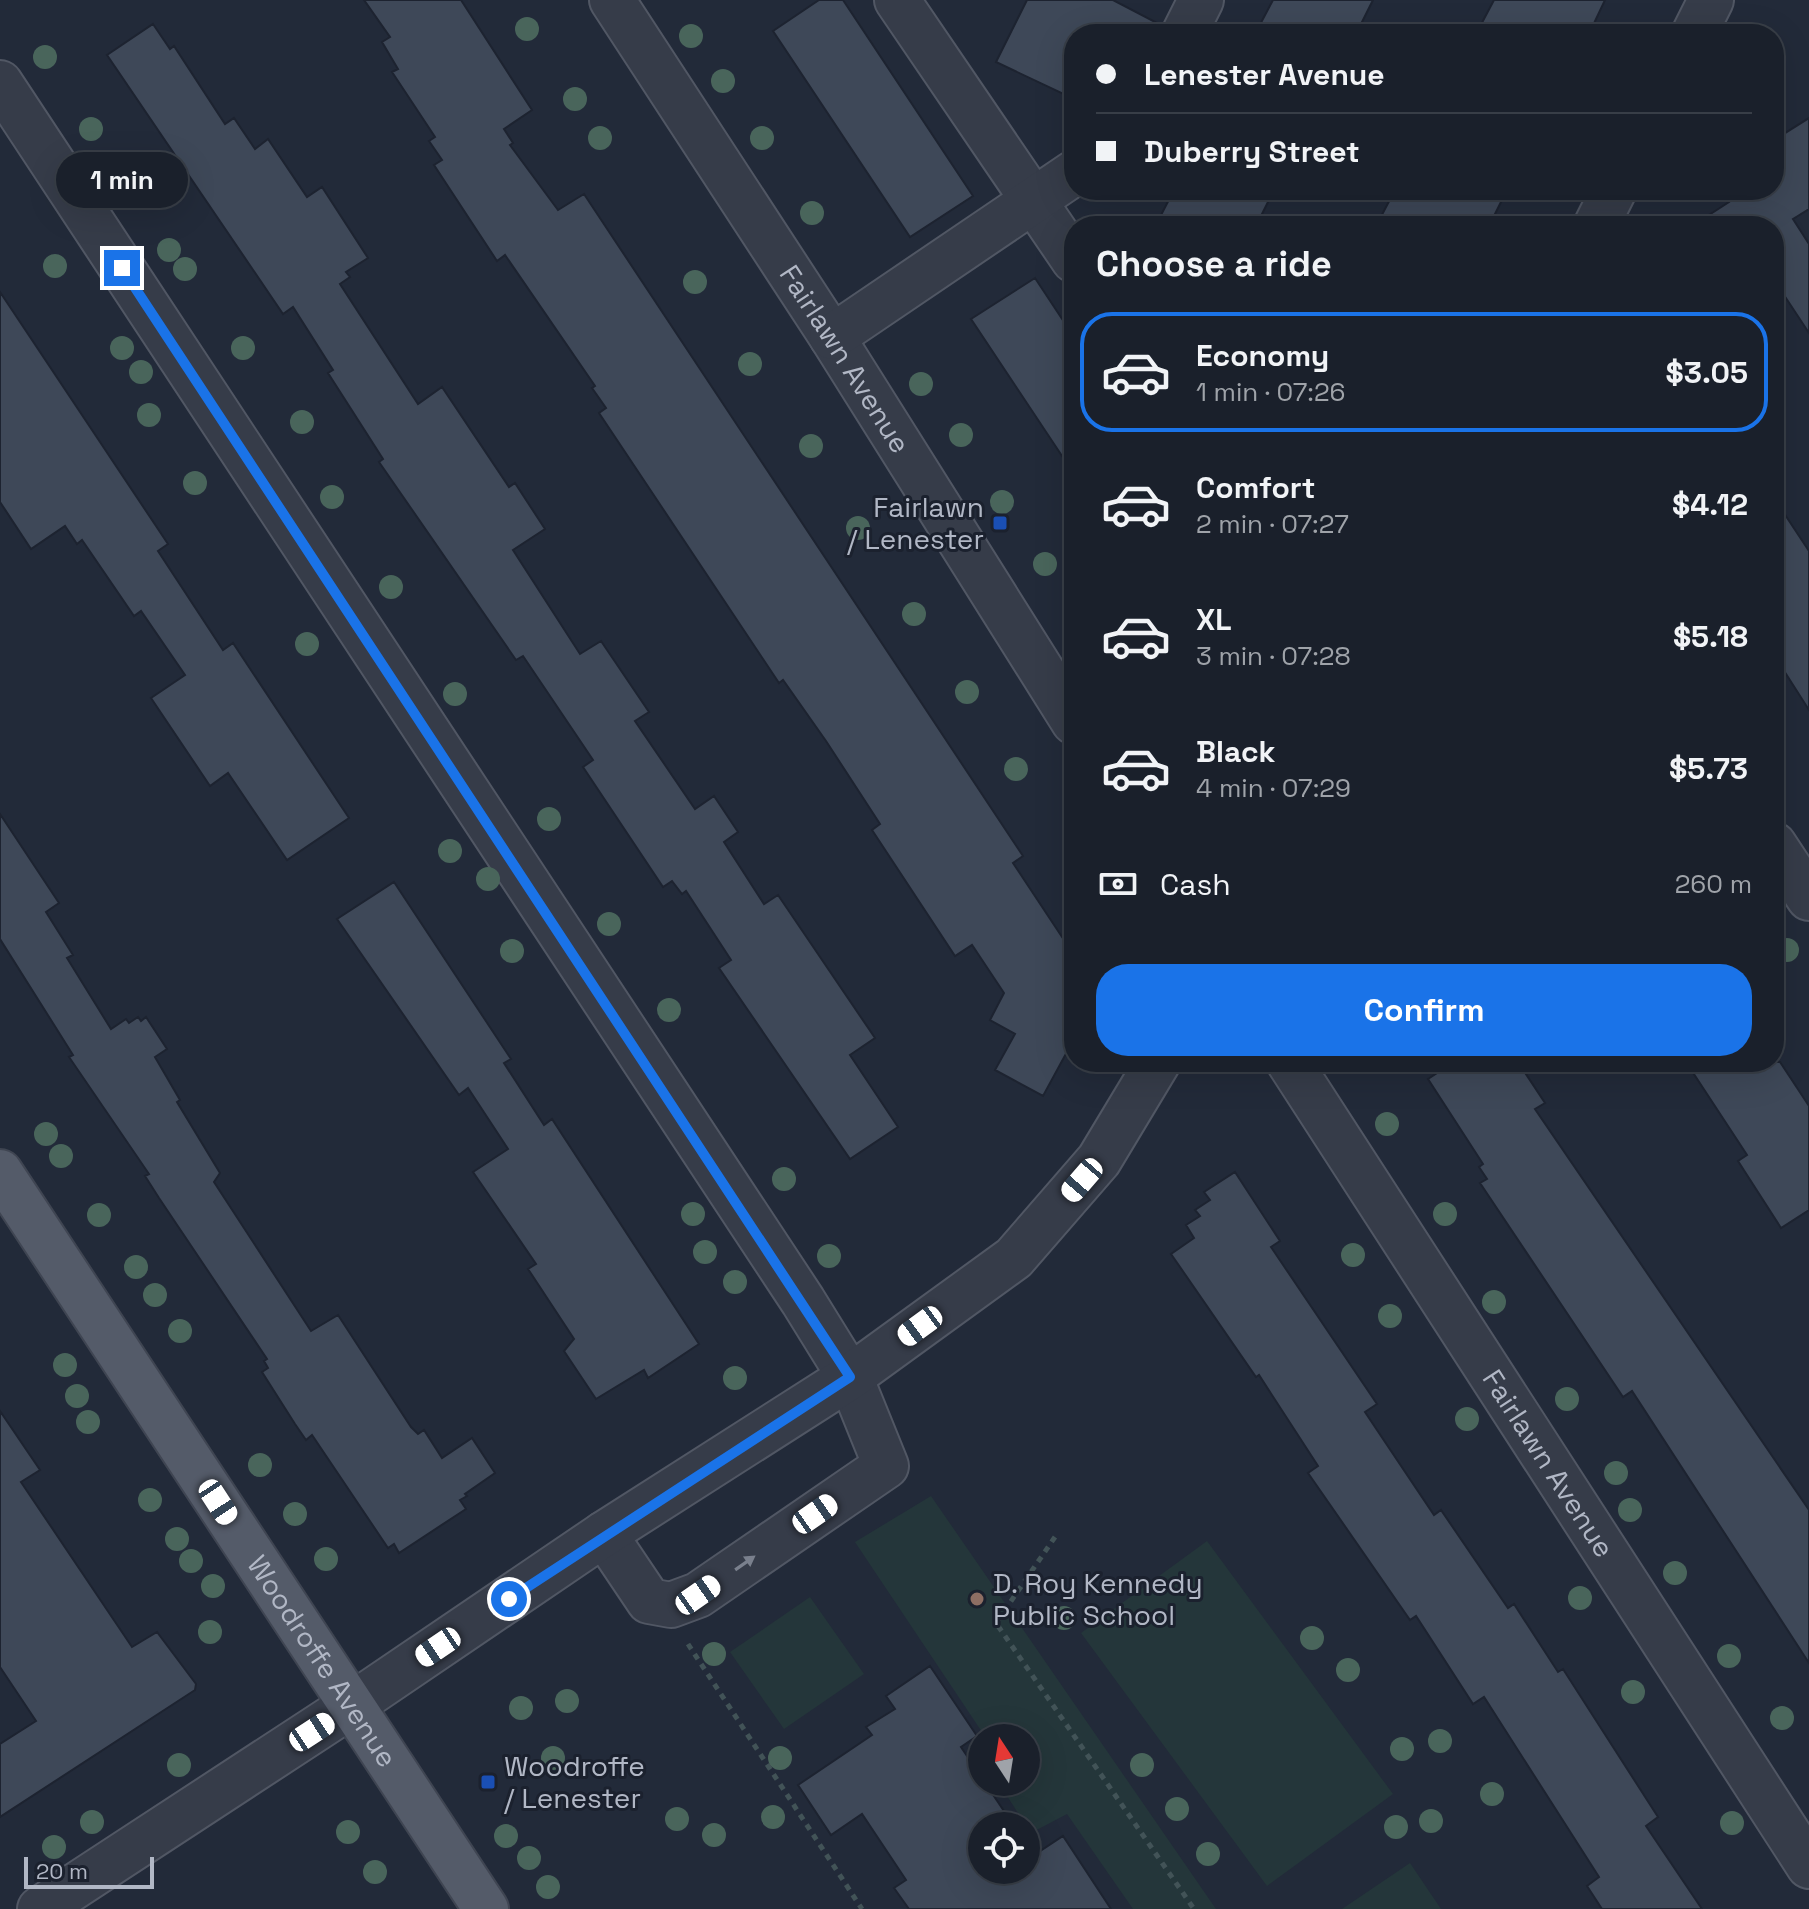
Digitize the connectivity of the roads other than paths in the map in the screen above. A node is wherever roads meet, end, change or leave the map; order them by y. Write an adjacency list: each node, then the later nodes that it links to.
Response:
1 (612, 0): 11 (street, Fairlawn Avenue)
2 (897, 0): 9 (street)
3 (1201, 0): 5 (street)
4 (1711, 0): 6 (street)
5 (1189, 24)
6 (1699, 24)
7 (0, 83): 18 (street)
8 (1064, 180): 9 (street)
9 (1033, 201): 10 (street); 11 (street)
10 (1064, 246)
11 (832, 337): 12 (street, Fairlawn Avenue)
12 (1064, 706)
13 (1784, 860): 14 (street)
14 (1809, 898)
15 (1152, 1072): 18 (street)
16 (1295, 1072): 21 (street, Fairlawn Avenue)
17 (0, 1172): 20 (main road, Woodroffe Avenue)
18 (850, 1377): 19 (street); 19 (street, one-way to 18)
19 (604, 1534): 20 (street)
20 (352, 1705): 22 (street); 23 (main road, Woodroffe Avenue)
21 (1809, 1866)
22 (40, 1909)
23 (486, 1909)

